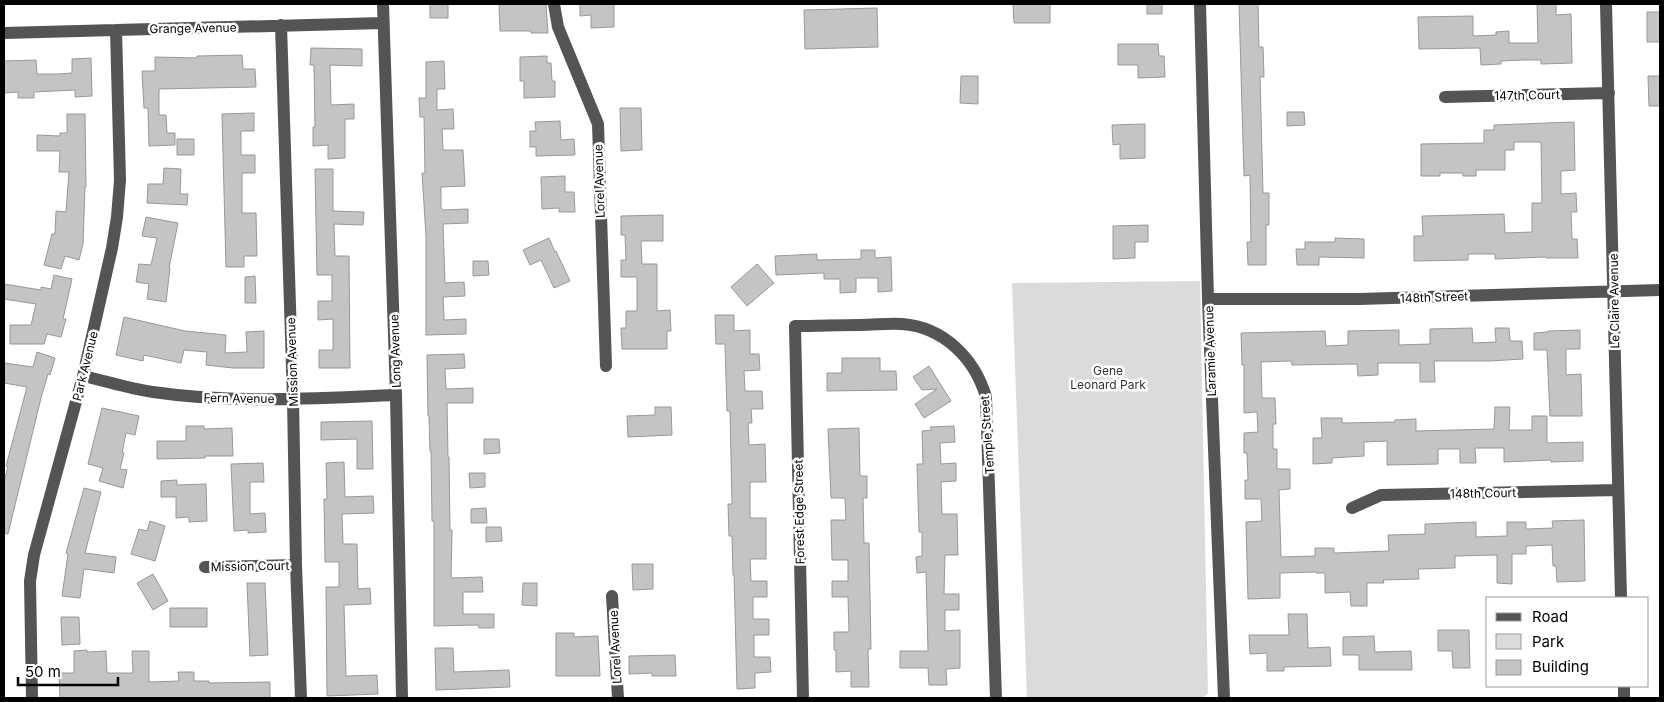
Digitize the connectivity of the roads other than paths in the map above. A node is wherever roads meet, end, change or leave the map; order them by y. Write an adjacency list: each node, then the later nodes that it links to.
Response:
1 (383, 4): 5 (street, Long Avenue)
2 (554, 4): 15 (street, Lorel Avenue)
3 (1200, 4): 13 (street, Laramie Avenue)
4 (1606, 4): 9 (street, Le Claire Avenue)
5 (383, 23): 6 (street, Grange Avenue); 17 (street, Long Avenue)
6 (281, 25): 7 (street, Grange Avenue); 18 (street, Mission Avenue)
7 (116, 30): 8 (street, Grange Avenue); 16 (street, Park Avenue)
8 (4, 33)
9 (1609, 93): 10 (street, 147th Court); 12 (street, Le Claire Avenue)
10 (1445, 97)
11 (1660, 290): 12 (street, 148th Street)
12 (1614, 291): 13 (street, 148th Street); 19 (street, Le Claire Avenue)
13 (1208, 299): 31 (street, Laramie Avenue)
14 (795, 326): 29 (street, Forest Edge Street); 30 (street, Temple Street)
15 (606, 366)
16 (83, 376): 18 (street, Fern Avenue); 25 (street, Park Avenue)
17 (396, 395): 18 (street, Fern Avenue); 27 (street, Long Avenue)
18 (293, 399): 21 (street, Mission Avenue)
19 (1618, 490): 20 (street, 148th Court); 24 (street, Le Claire Avenue)
20 (1352, 508)
21 (296, 565): 22 (street, Mission Court); 26 (street, Mission Avenue)
22 (205, 567)
23 (612, 596): 28 (street, Lorel Avenue)
24 (1621, 597)
25 (32, 698)
26 (301, 698)
27 (402, 698)
28 (618, 698)
29 (803, 698)
30 (996, 698)
31 (1224, 698)

